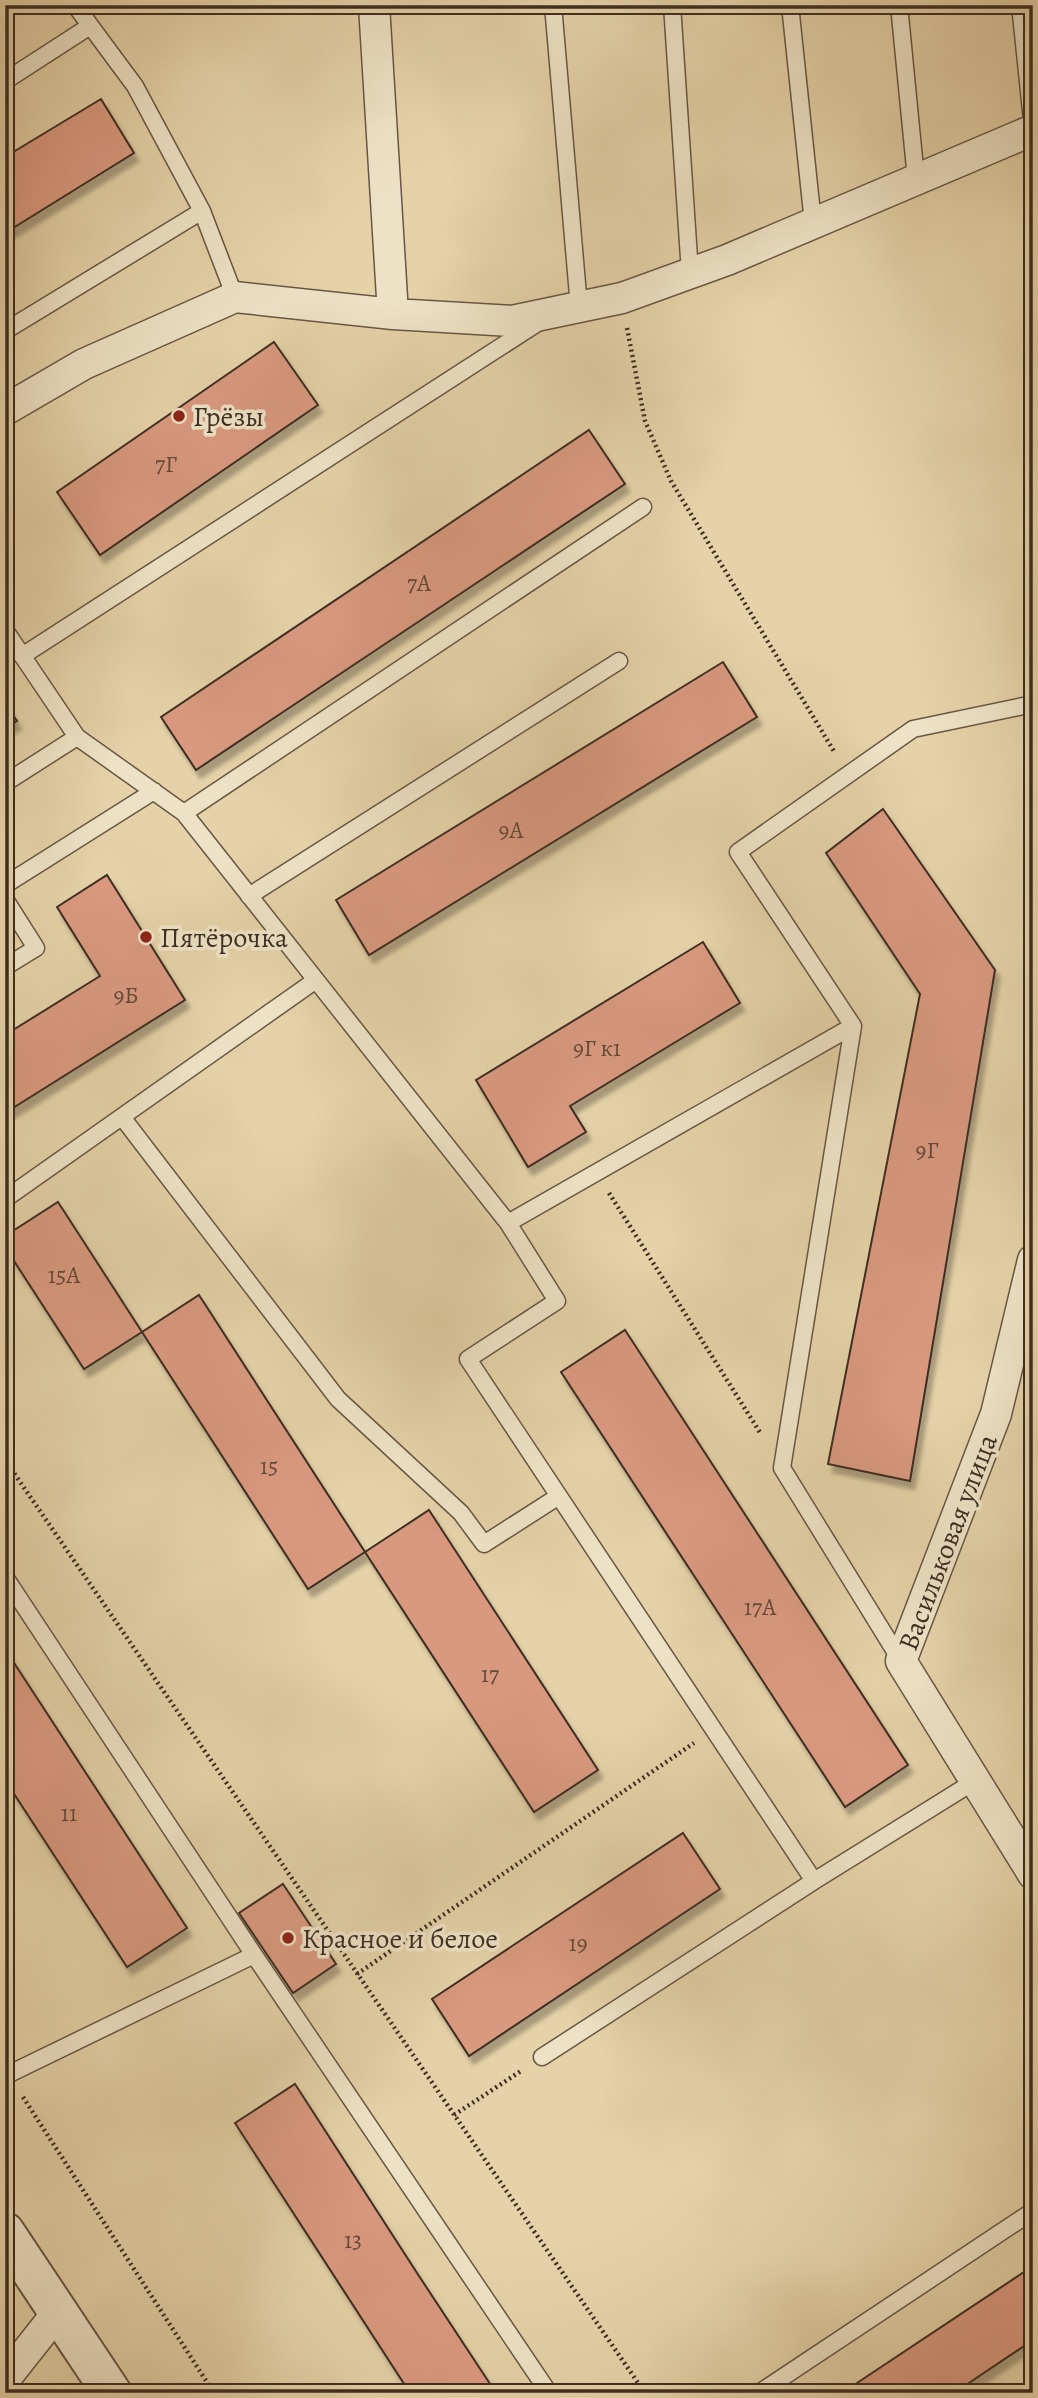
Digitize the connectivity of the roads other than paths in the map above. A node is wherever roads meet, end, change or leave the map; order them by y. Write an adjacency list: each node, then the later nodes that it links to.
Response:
1 (75, 5): 8 (lane)
2 (374, 5): 17 (street)
3 (553, 5): 16 (lane)
4 (672, 5): 14 (lane)
5 (790, 5): 13 (lane)
6 (899, 5): 11 (lane)
7 (1020, 5): 10 (lane)
8 (90, 26): 9 (lane); 12 (lane)
9 (5, 81)
10 (1033, 130): 11 (street)
11 (916, 179): 13 (street)
12 (202, 211): 15 (lane); 18 (lane)
13 (813, 223): 14 (street)
14 (690, 273): 16 (street)
15 (235, 297): 17 (street); 19 (street)
16 (567, 309): 17 (street); 22 (lane)
17 (393, 314)
18 (5, 331)
19 (5, 410)
20 (643, 507): 28 (lane)
21 (5, 630): 22 (lane)
22 (22, 656): 25 (lane)
23 (620, 661): 30 (lane)
24 (1033, 704): 34 (lane)
25 (77, 737): 26 (lane); 27 (lane)
26 (5, 783)
27 (154, 791): 28 (lane); 29 (lane)
28 (184, 813): 30 (lane)
29 (5, 885)
30 (249, 895): 33 (lane)
31 (5, 899): 32 (lane)
32 (5, 967)
33 (316, 980): 35 (lane); 37 (lane)
34 (853, 1026): 37 (lane); 41 (lane)
35 (122, 1117): 36 (lane); 39 (lane)
36 (5, 1199)
37 (508, 1223): 39 (lane)
38 (1033, 1260): 41 (street, Васильковая улица)
39 (559, 1496): 44 (lane)
40 (5, 1577): 45 (lane)
41 (901, 1661): 42 (street, Васильковая улица)
42 (975, 1780): 43 (street, Васильковая улица); 44 (lane)
43 (1033, 1874)
44 (814, 1881): 46 (lane)
45 (254, 1955): 47 (lane); 53 (lane)
46 (542, 2057)
47 (7, 2075)
48 (1033, 2211): 54 (lane)
49 (5, 2232): 50 (street)
50 (58, 2312): 51 (street); 52 (street)
51 (5, 2379)
52 (112, 2393)
53 (549, 2393)
54 (759, 2393)

